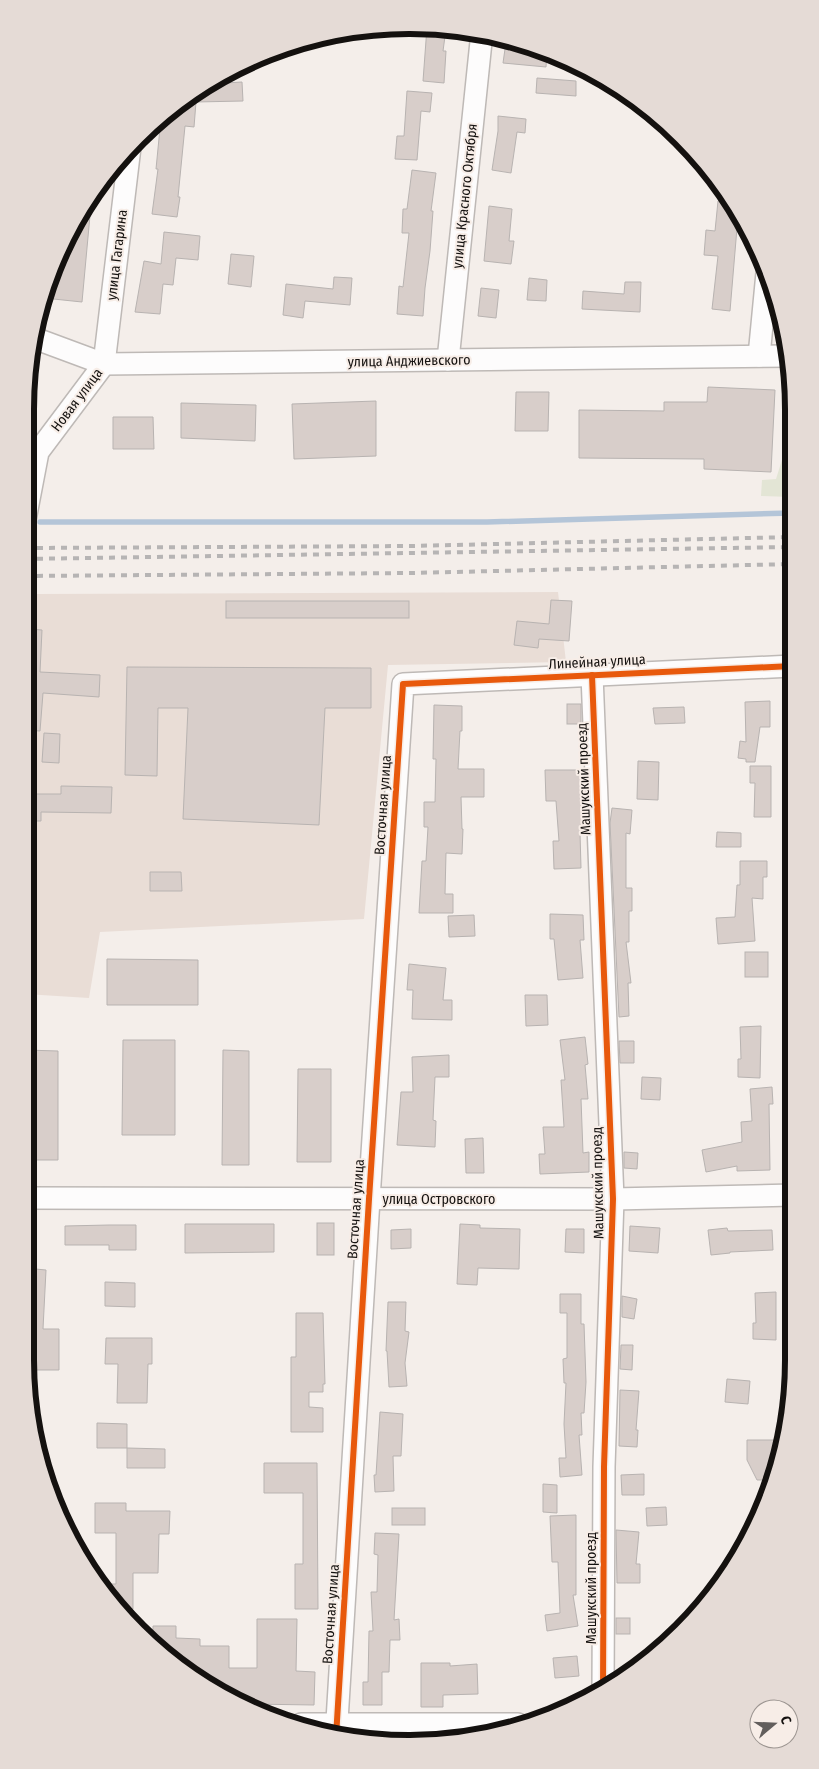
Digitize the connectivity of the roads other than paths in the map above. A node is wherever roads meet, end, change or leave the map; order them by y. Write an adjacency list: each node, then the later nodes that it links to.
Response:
1 (481, 41): 7 (street, улица Красного Октября)
2 (128, 161): 8 (street, улица Гагарина)
3 (766, 292): 5 (street)
4 (40, 341): 8 (street, улица Анджиевского)
5 (759, 356): 6 (street, улица Анджиевского); 7 (street, улица Анджиевского)
6 (781, 356)
7 (448, 360): 8 (street, улица Анджиевского)
8 (104, 364): 9 (street, Новая улица)
9 (34, 473)
10 (785, 666): 11 (street, Линейная улица)
11 (592, 675): 12 (street, Линейная улица); 16 (street, Машукский проезд)
12 (403, 684): 15 (street, Восточная улица)
13 (785, 1195): 16 (street, улица Островского)
14 (34, 1198): 15 (street, улица Островского)
15 (369, 1199): 16 (street, улица Островского); 19 (street, Восточная улица)
16 (613, 1199): 17 (street, Машукский проезд)
17 (603, 1681)
18 (496, 1725): 20 (street)
19 (336, 1728)
20 (346, 1730)

